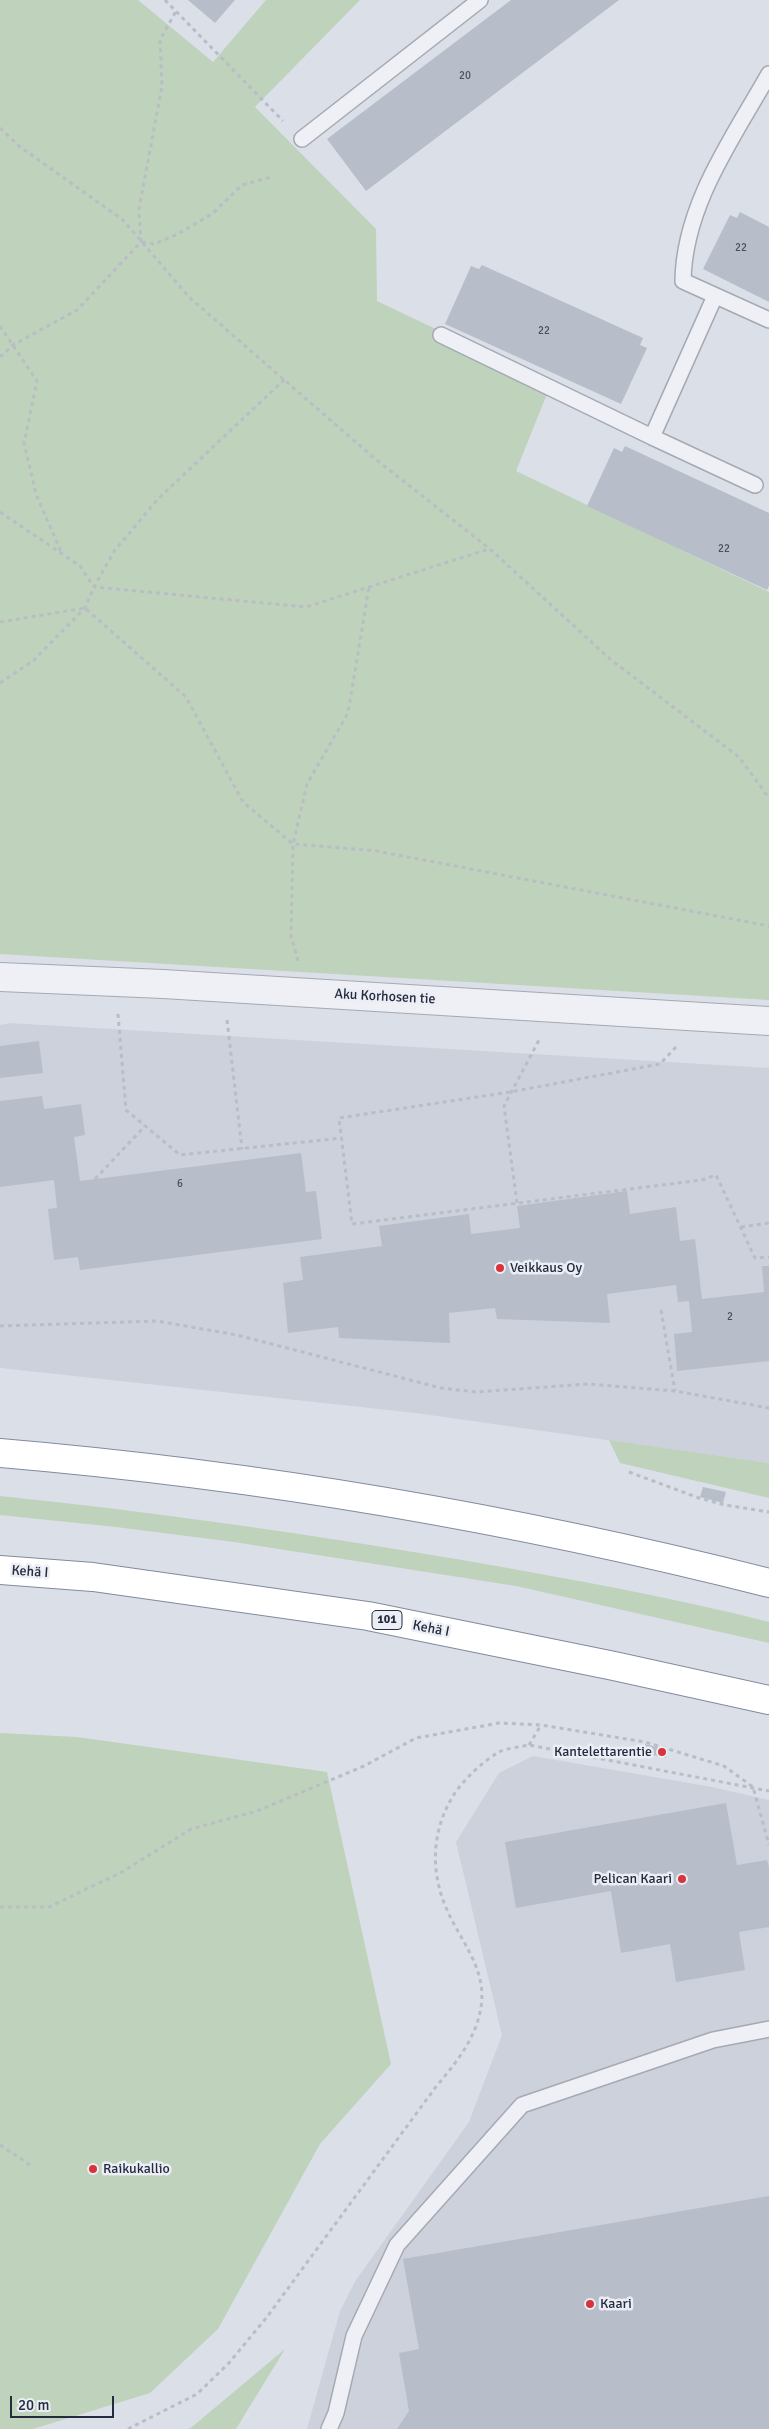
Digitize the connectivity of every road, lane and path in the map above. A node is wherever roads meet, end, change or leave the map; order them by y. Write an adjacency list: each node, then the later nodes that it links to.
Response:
1 (165, 0): 3 (path)
2 (480, 0): 6 (lane)
3 (176, 11): 6 (path); 8 (path)
4 (769, 74): 9 (lane)
5 (0, 128): 8 (path)
6 (302, 139)
7 (271, 176): 8 (path)
8 (141, 242): 13 (path); 15 (path)
9 (715, 296): 10 (lane); 16 (lane)
10 (769, 320)
11 (0, 326): 13 (path)
12 (441, 335): 16 (lane)
13 (13, 345): 14 (path); 20 (path)
14 (0, 357)
15 (285, 379): 19 (path); 21 (path)
16 (652, 437): 17 (lane)
17 (754, 485)
18 (0, 512): 20 (path)
19 (490, 549): 22 (path); 26 (path)
20 (63, 554): 21 (path)
21 (94, 586): 22 (path); 23 (path)
22 (369, 587): 27 (path)
23 (86, 608): 24 (path); 25 (path); 27 (path)
24 (0, 622)
25 (0, 683)
26 (769, 798)
27 (293, 844): 28 (path); 30 (path)
28 (769, 926)
29 (0, 977): 30 (street, Aku Korhosen tie)
30 (307, 993): 33 (street, Aku Korhosen tie)
31 (118, 1009): 37 (path)
32 (227, 1014): 39 (path)
33 (769, 1021)
34 (543, 1033): 36 (path)
35 (680, 1041): 36 (path)
36 (510, 1092): 38 (path); 41 (path)
37 (145, 1126): 39 (path); 40 (path)
38 (342, 1138): 39 (path); 41 (path)
39 (242, 1149)
40 (95, 1179)
41 (517, 1203): 43 (path)
42 (769, 1224): 43 (path)
43 (741, 1227): 44 (path)
44 (769, 1257)
45 (661, 1310): 47 (path)
46 (0, 1326): 47 (path)
47 (675, 1391): 48 (path)
48 (769, 1408)
49 (0, 1453): 53 (highway)
50 (629, 1472): 51 (path)
51 (769, 1512)
52 (0, 1570): 54 (highway, Kehä I / 101)
53 (769, 1583)
54 (769, 1700)
55 (541, 1725): 56 (path); 57 (path); 60 (path)
56 (529, 1745): 57 (path); 64 (path)
57 (753, 1787): 58 (path); 59 (path)
58 (769, 1790)
59 (769, 1844)
60 (0, 1907)
61 (769, 2029): 65 (lane)
62 (0, 2145): 63 (path)
63 (30, 2166)
64 (128, 2429)
65 (330, 2429)

